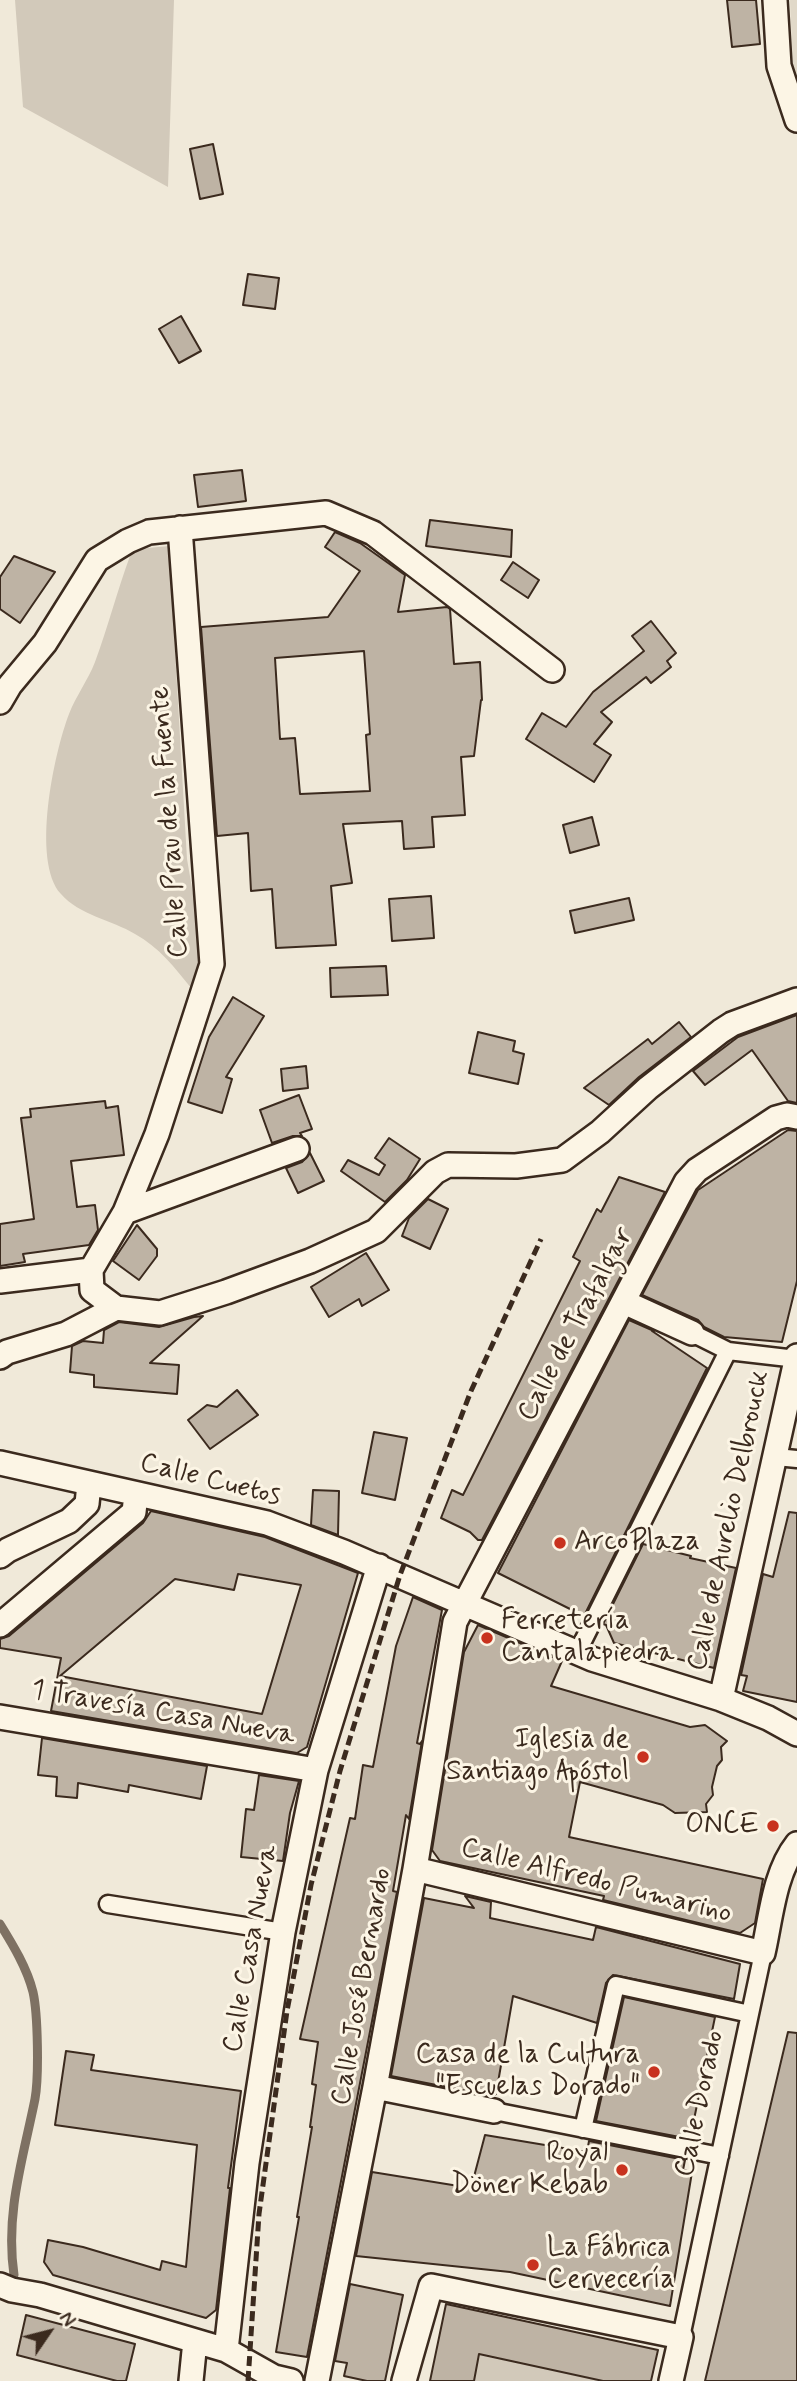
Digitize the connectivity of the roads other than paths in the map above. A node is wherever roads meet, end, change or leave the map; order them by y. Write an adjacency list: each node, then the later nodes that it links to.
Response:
1 (775, 0): 2 (street)
2 (797, 120)
3 (180, 528): 4 (street); 5 (street); 9 (street, Calle Prau de la Fuente)
4 (552, 670)
5 (0, 702)
6 (797, 1000): 13 (street)
7 (794, 1114): 12 (street, Calle de Trafalgar)
8 (297, 1149): 9 (street)
9 (125, 1212): 10 (street, Calle Prau de la Fuente)
10 (91, 1270): 11 (street); 13 (street)
11 (0, 1281)
12 (624, 1301): 14 (street); 24 (street, Calle de Trafalgar)
13 (116, 1308): 16 (street)
14 (692, 1333): 15 (street)
15 (728, 1351): 17 (street); 26 (street)
16 (0, 1357)
17 (797, 1358): 18 (street, Calle de Aurelio Delbrouck)
18 (786, 1458): 27 (street, Calle de Aurelio Delbrouck)
19 (0, 1463): 20 (street, Calle Cuetos)
20 (89, 1483): 21 (street, Calle Cuetos); 22 (street)
21 (136, 1494): 23 (street, Calle Cuetos); 25 (street)
22 (0, 1556)
23 (390, 1571): 24 (street, Calle Cuetos); 30 (street, Calle Casa Nueva)
24 (463, 1603): 26 (street, Calle Cuetos); 32 (street, Calle José Bernardo)
25 (0, 1625)
26 (577, 1653): 27 (street, Calle Cuetos)
27 (721, 1699): 29 (street, Calle Cuetos)
28 (0, 1717): 30 (street, 1 Travesía Casa Nueva)
29 (797, 1734)
30 (316, 1770): 34 (street, Calle Casa Nueva)
31 (797, 1844): 35 (street, Calle Dorado)
32 (415, 1869): 35 (street, Calle Alfredo Pumarino); 37 (street, Calle José Bernardo)
33 (108, 1904): 34 (street)
34 (283, 1932): 44 (street, Calle Casa Nueva)
35 (764, 1953): 36 (street, Calle Dorado)
36 (751, 2014): 39 (street); 40 (street, Calle Dorado)
37 (375, 2087): 38 (street); 47 (street, Calle José Bernardo)
38 (494, 2111): 39 (street)
39 (583, 2129): 40 (street)
40 (720, 2157): 42 (street, Calle Dorado)
41 (0, 2285): 43 (street)
42 (681, 2337): 48 (street); 49 (street, Calle Dorado)
43 (195, 2341): 44 (street); 45 (street)
44 (226, 2350): 46 (street)
45 (191, 2381)
46 (291, 2381)
47 (317, 2381)
48 (404, 2381)
49 (671, 2381)

